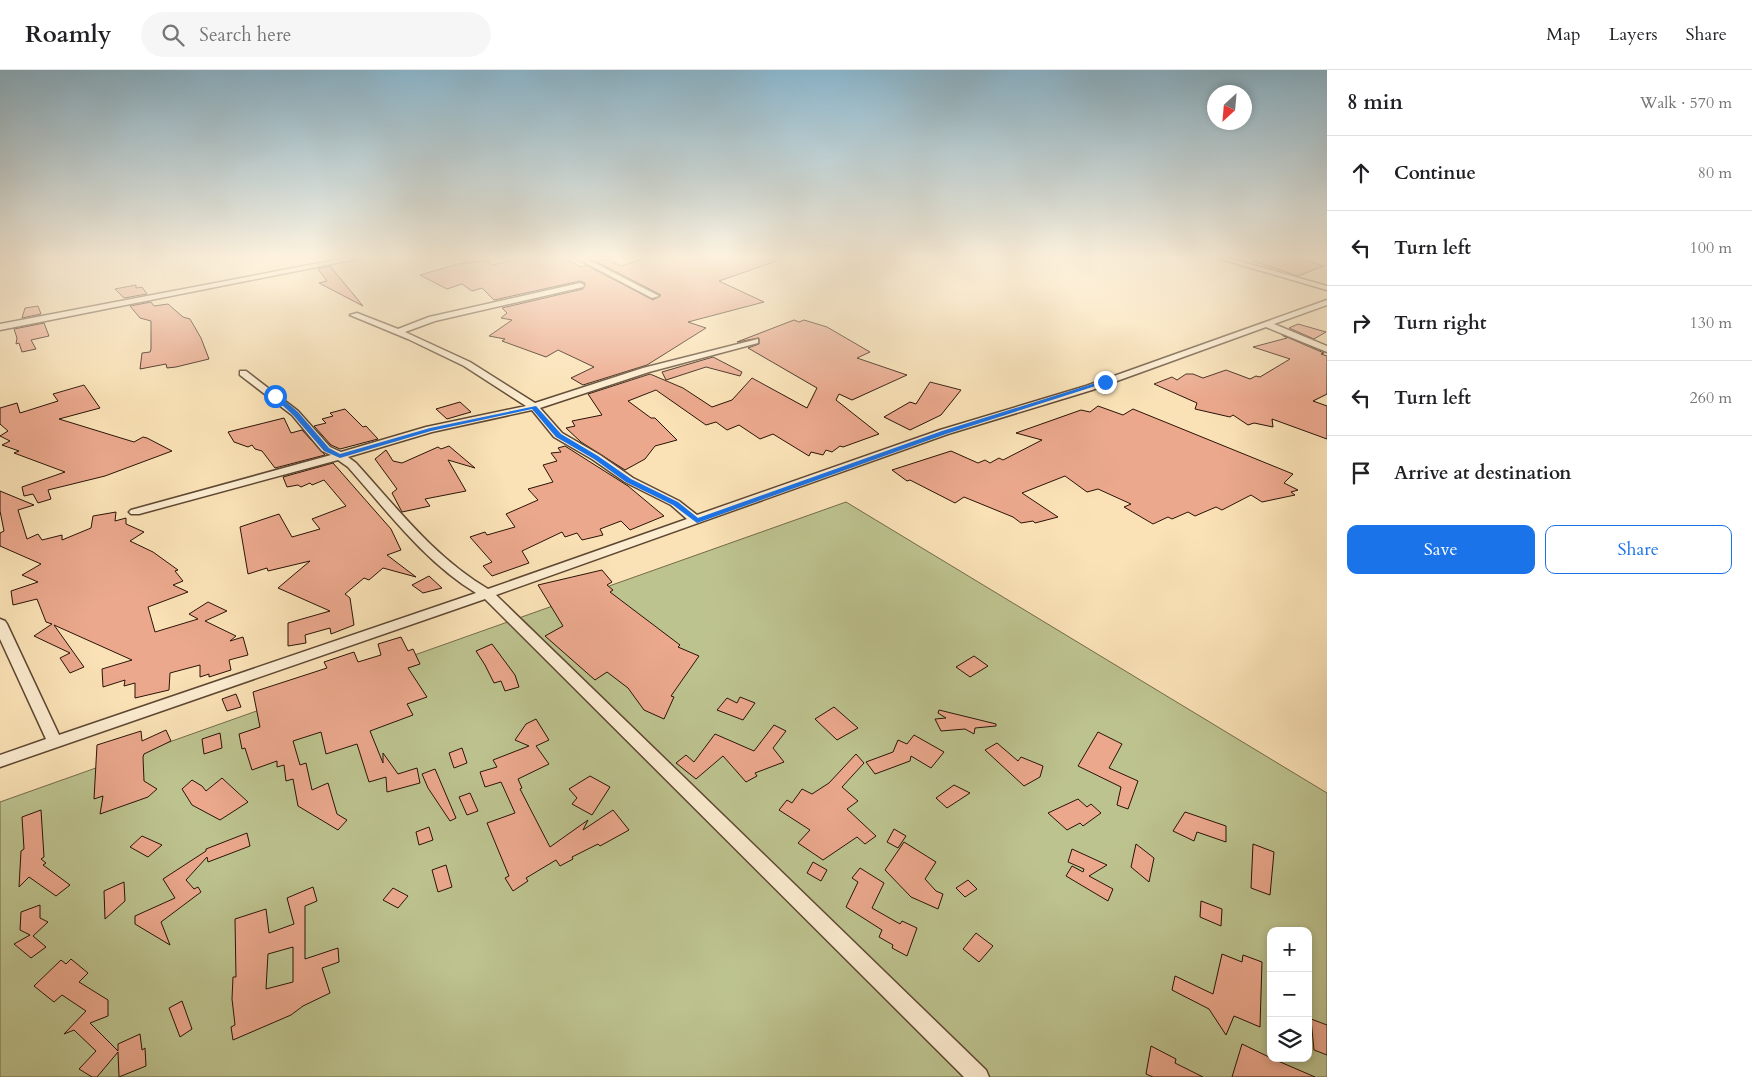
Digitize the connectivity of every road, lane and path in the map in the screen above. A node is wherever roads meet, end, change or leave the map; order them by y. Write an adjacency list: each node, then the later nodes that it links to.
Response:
1 (114, 305): 6 (street)
2 (495, 305): 7 (street)
3 (1324, 305): 5 (street)
4 (354, 315): 7 (street)
5 (1267, 324): 9 (street); 14 (street)
6 (0, 327)
7 (397, 332): 11 (street)
8 (755, 341): 11 (street)
9 (1327, 349)
10 (243, 373): 12 (street)
11 (534, 407): 12 (street); 14 (street)
12 (340, 456): 13 (street); 15 (street)
13 (135, 512)
14 (697, 521): 15 (street)
15 (487, 594): 17 (street); 19 (street)
16 (0, 624): 17 (street)
17 (55, 742): 18 (street)
18 (0, 761)
19 (979, 1077)

